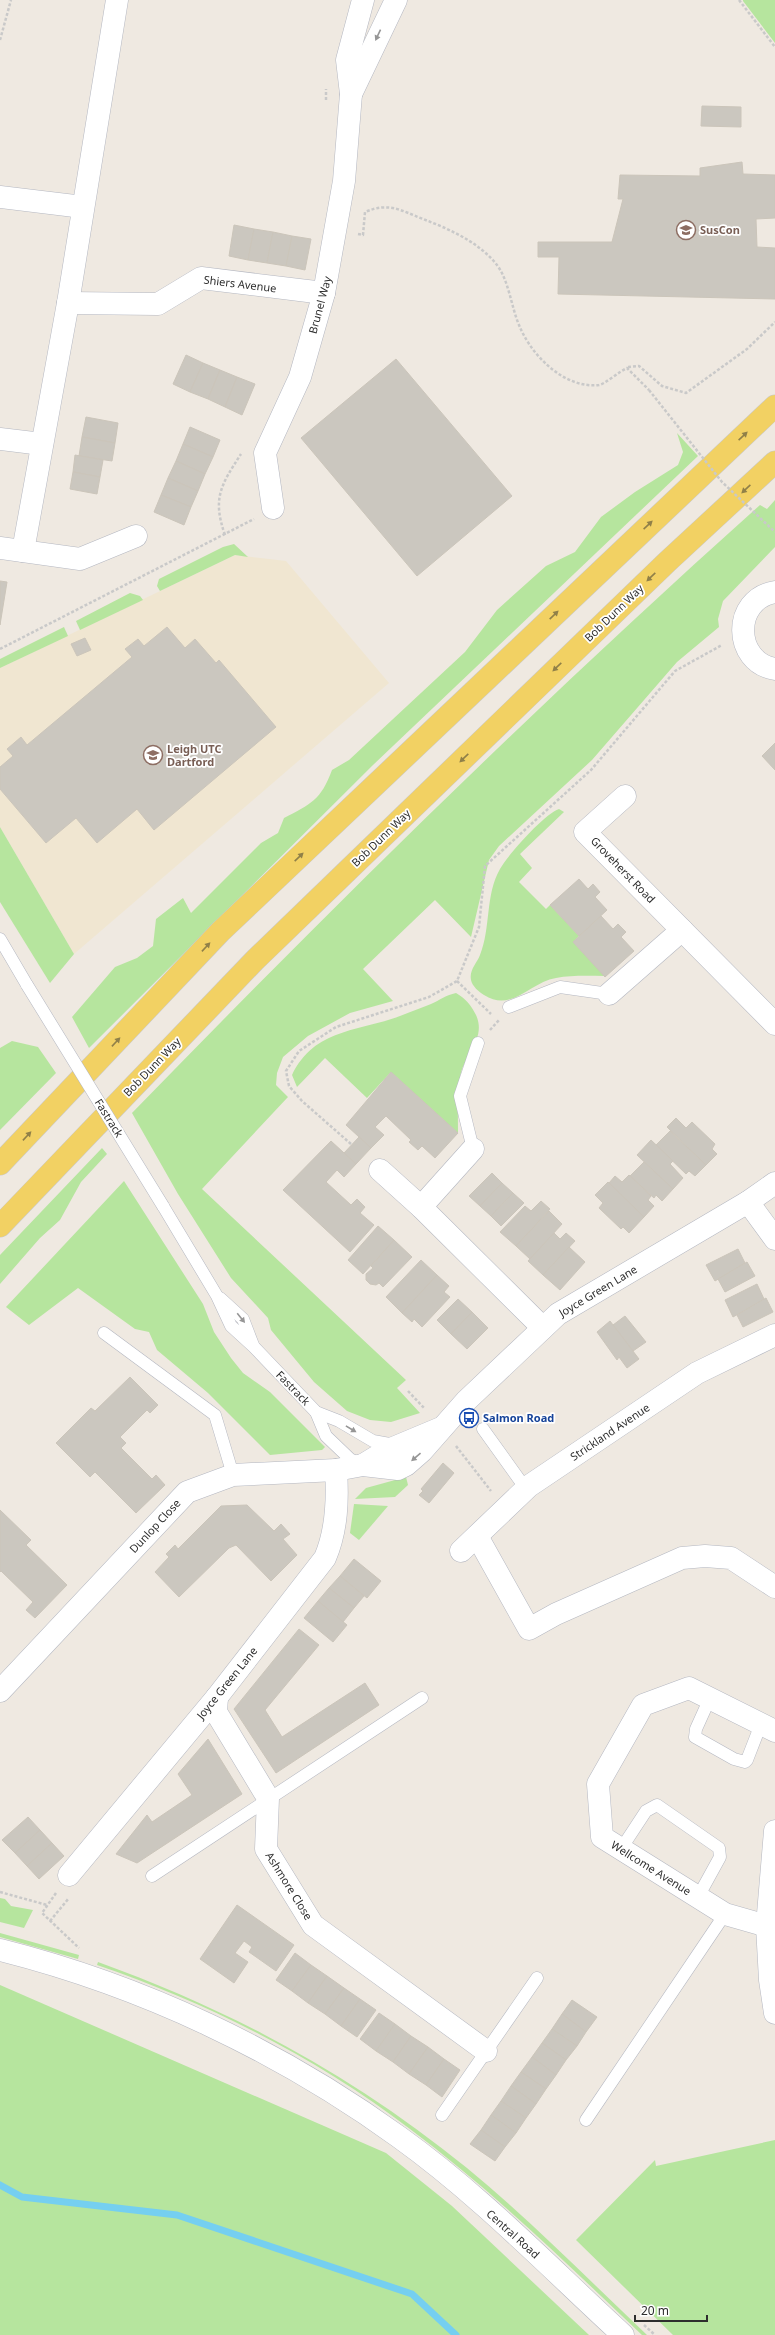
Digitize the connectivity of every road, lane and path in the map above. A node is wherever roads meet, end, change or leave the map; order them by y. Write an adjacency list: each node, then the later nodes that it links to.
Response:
1 (11, 0): 6 (path)
2 (117, 0): 10 (street)
3 (363, 0): 8 (street, Brunel Way)
4 (396, 0): 8 (street, Brunel Way, one-way to 8)
5 (739, 0): 7 (path)
6 (0, 40)
7 (775, 47)
8 (351, 94): 12 (street, Brunel Way)
9 (0, 197): 10 (street)
10 (83, 207): 13 (street)
11 (365, 212): 15 (path)
12 (324, 293): 13 (street, Shiers Avenue); 20 (street, Brunel Way)
13 (68, 302): 18 (street)
14 (775, 322): 15 (path)
15 (627, 368): 21 (path, bridge)
16 (775, 406): 40 (main road, one-way to 16)
17 (0, 439): 18 (street)
18 (42, 444): 24 (street)
19 (775, 462): 45 (main road, Bob Dunn Way, one-way to 45)
20 (273, 508): 27 (path)
21 (775, 532)
22 (136, 536): 24 (street)
23 (0, 548): 24 (street)
24 (23, 551)
25 (775, 592): 26 (street)
26 (742, 634): 28 (street); 32 (path)
27 (0, 649)
28 (775, 669)
29 (625, 796): 30 (street, Groveherst Road)
30 (682, 930): 33 (street); 36 (street, Groveherst Road)
31 (0, 939): 51 (lane, Fastrack, bridge)
32 (458, 981): 35 (path); 38 (path)
33 (609, 994): 34 (lane)
34 (509, 1006): 35 (path)
35 (498, 1021): 37 (path)
36 (775, 1024)
37 (478, 1043): 39 (lane)
38 (351, 1144)
39 (473, 1149): 44 (street)
40 (0, 1164)
41 (380, 1170): 44 (street)
42 (775, 1183): 43 (street, Joyce Green Lane)
43 (748, 1202): 46 (street); 47 (street, Joyce Green Lane)
44 (421, 1207): 47 (street)
45 (0, 1226)
46 (775, 1239)
47 (543, 1328): 52 (street, Joyce Green Lane)
48 (104, 1334): 57 (lane)
49 (775, 1335): 58 (street, Strickland Avenue)
50 (408, 1390): 52 (path)
51 (316, 1412): 54 (lane, Fastrack, one-way to 54); 55 (lane, Fastrack)
52 (441, 1427): 54 (street, Joyce Green Lane); 55 (street, Joyce Green Lane, one-way to 55); 59 (path)
53 (483, 1430): 58 (lane)
54 (397, 1446): 55 (street, Joyce Green Lane)
55 (363, 1466): 56 (street, Dunlop Close)
56 (336, 1470): 57 (street, Dunlop Close); 64 (street, Joyce Green Lane)
57 (233, 1475): 63 (street, Dunlop Close)
58 (526, 1489): 59 (street, Strickland Avenue)
59 (505, 1509): 60 (street, Strickland Avenue)
60 (477, 1536): 61 (street, Strickland Avenue); 62 (street)
61 (461, 1551)
62 (775, 1587)
63 (0, 1691)
64 (217, 1696): 68 (street); 71 (street, Joyce Green Lane)
65 (422, 1698): 68 (lane)
66 (710, 1698): 67 (street, Wellcome Avenue); 67 (lane); 70 (street, Wellcome Avenue)
67 (768, 1728)
68 (268, 1798): 72 (lane); 82 (street, Ashmore Close)
69 (775, 1831): 78 (street)
70 (621, 1849): 74 (street, Wellcome Avenue); 74 (lane)
71 (68, 1875): 75 (path)
72 (152, 1876)
73 (0, 1892): 75 (path)
74 (698, 1897): 76 (street, Wellcome Avenue)
75 (47, 1905): 77 (path)
76 (725, 1914): 78 (street, Wellcome Avenue); 84 (lane)
77 (50, 1921)
78 (767, 1926): 81 (street)
79 (0, 1950): 85 (street, Central Road)
80 (537, 1978): 82 (lane)
81 (775, 2013)
82 (486, 2051): 83 (lane)
83 (442, 2115)
84 (586, 2120)
85 (623, 2335)

